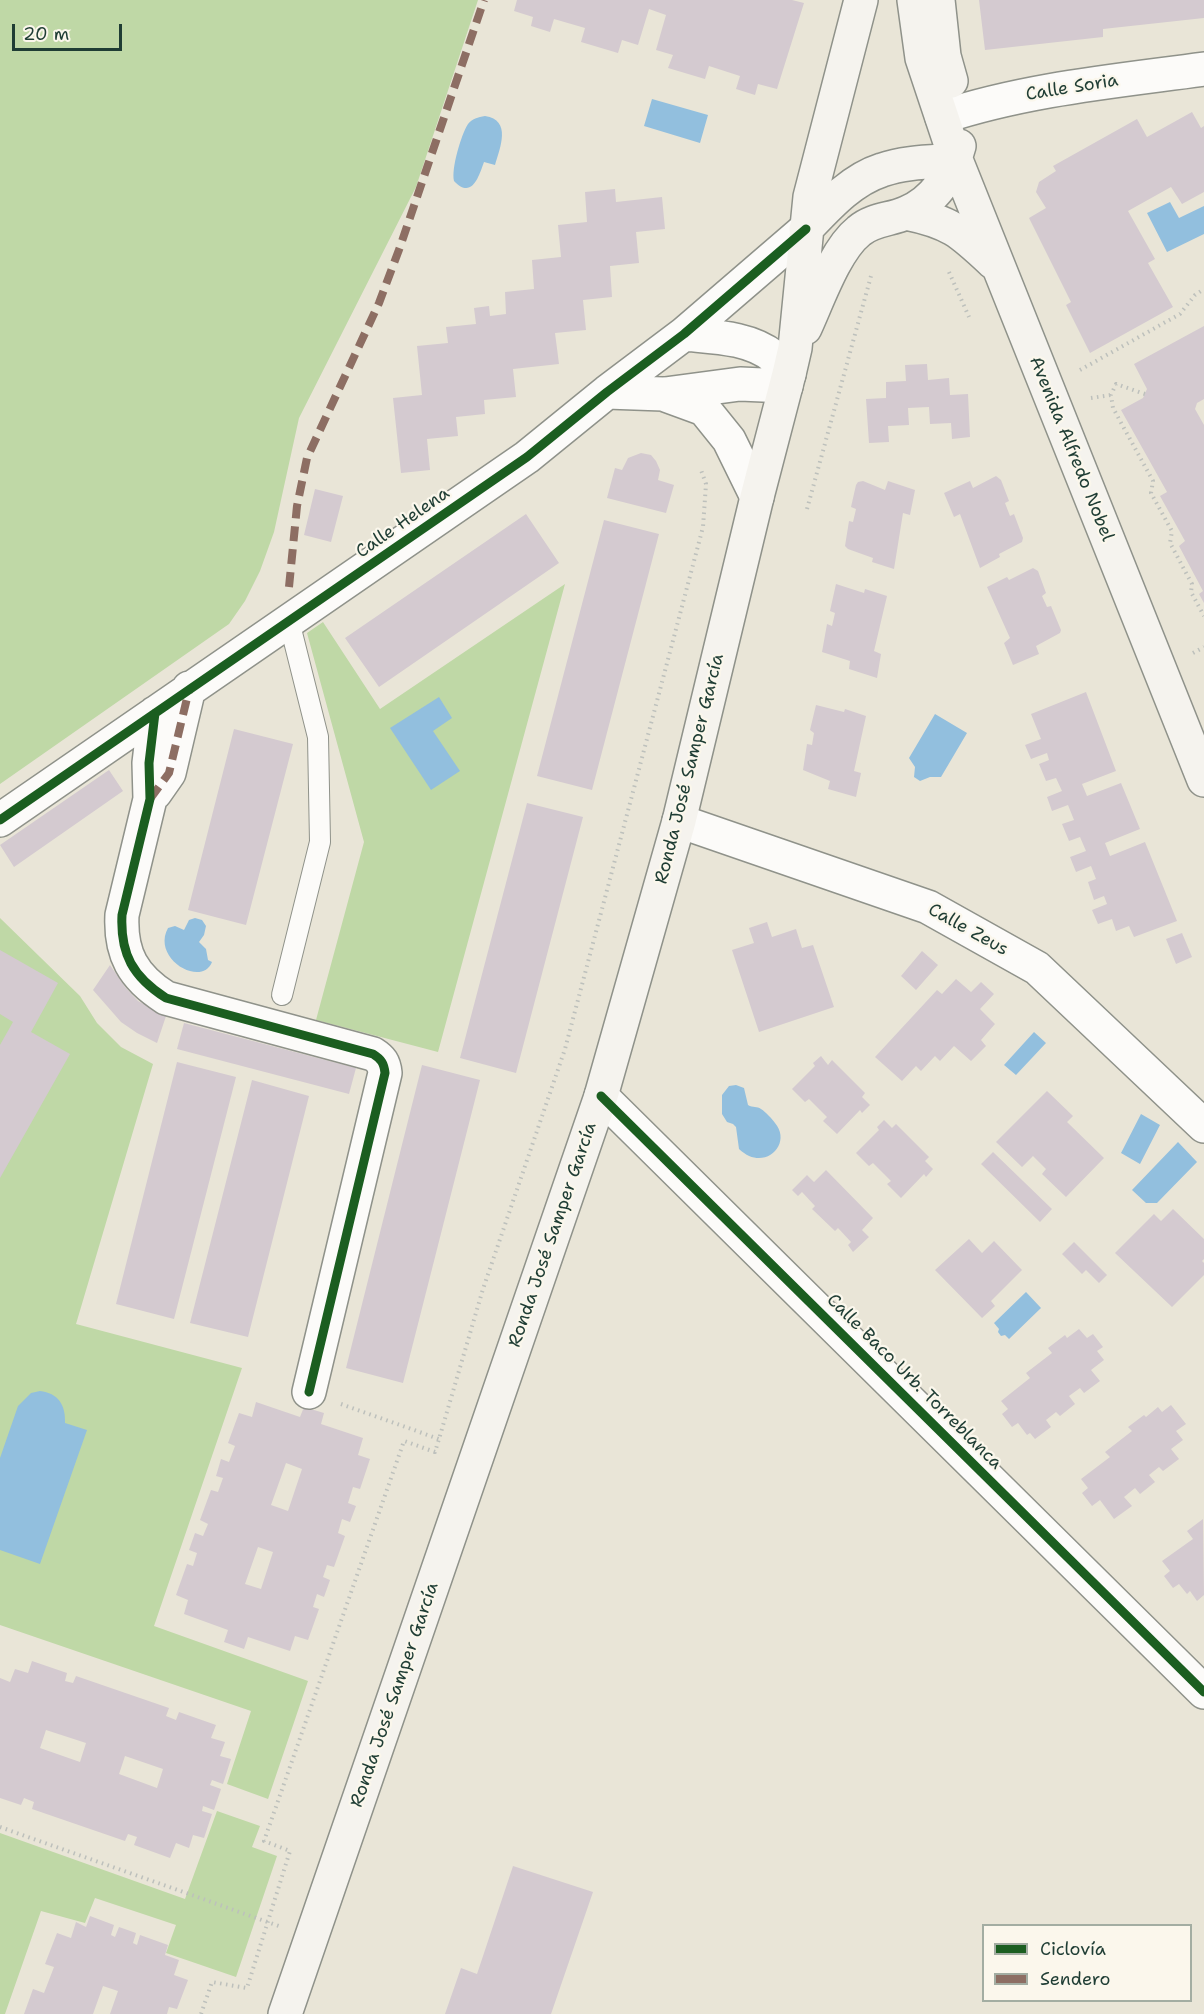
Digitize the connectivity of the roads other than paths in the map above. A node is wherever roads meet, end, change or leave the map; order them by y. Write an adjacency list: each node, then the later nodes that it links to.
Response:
1 (861, 0): 8 (main road, Ronda José Samper García)
2 (914, 0): 5 (main road)
3 (938, 0): 5 (main road)
4 (1204, 69): 5 (street, Calle Soria)
5 (950, 114): 6 (main road)
6 (956, 160): 7 (main road); 8 (main road); 9 (main road, Avenida Alfredo Nobel)
7 (906, 213): 9 (main road); 11 (main road)
8 (806, 229): 10 (street, Calle Helena); 11 (main road, Ronda José Samper García)
9 (997, 266): 18 (main road, Avenida Alfredo Nobel)
10 (684, 334): 11 (street); 12 (street, Calle Helena)
11 (790, 369): 13 (street); 14 (main road, Ronda José Samper García)
12 (607, 392): 13 (street); 15 (street, Calle Helena)
13 (663, 394): 14 (street)
14 (757, 497): 21 (main road, Ronda José Samper García)
15 (289, 621): 16 (street, Calle Helena); 22 (lane)
16 (189, 688): 17 (street, Calle Helena); 19 (street)
17 (155, 713): 19 (street); 20 (street, Calle Helena)
18 (1204, 780)
19 (150, 799): 25 (street)
20 (0, 820)
21 (679, 821): 23 (main road, Ronda José Samper García); 24 (street, Calle Zeus)
22 (282, 995)
23 (601, 1096): 26 (street, Calle Baco Urb. Torreblanca); 27 (main road, Ronda José Samper García)
24 (1204, 1126)
25 (309, 1392)
26 (1204, 1692)
27 (285, 2014)

